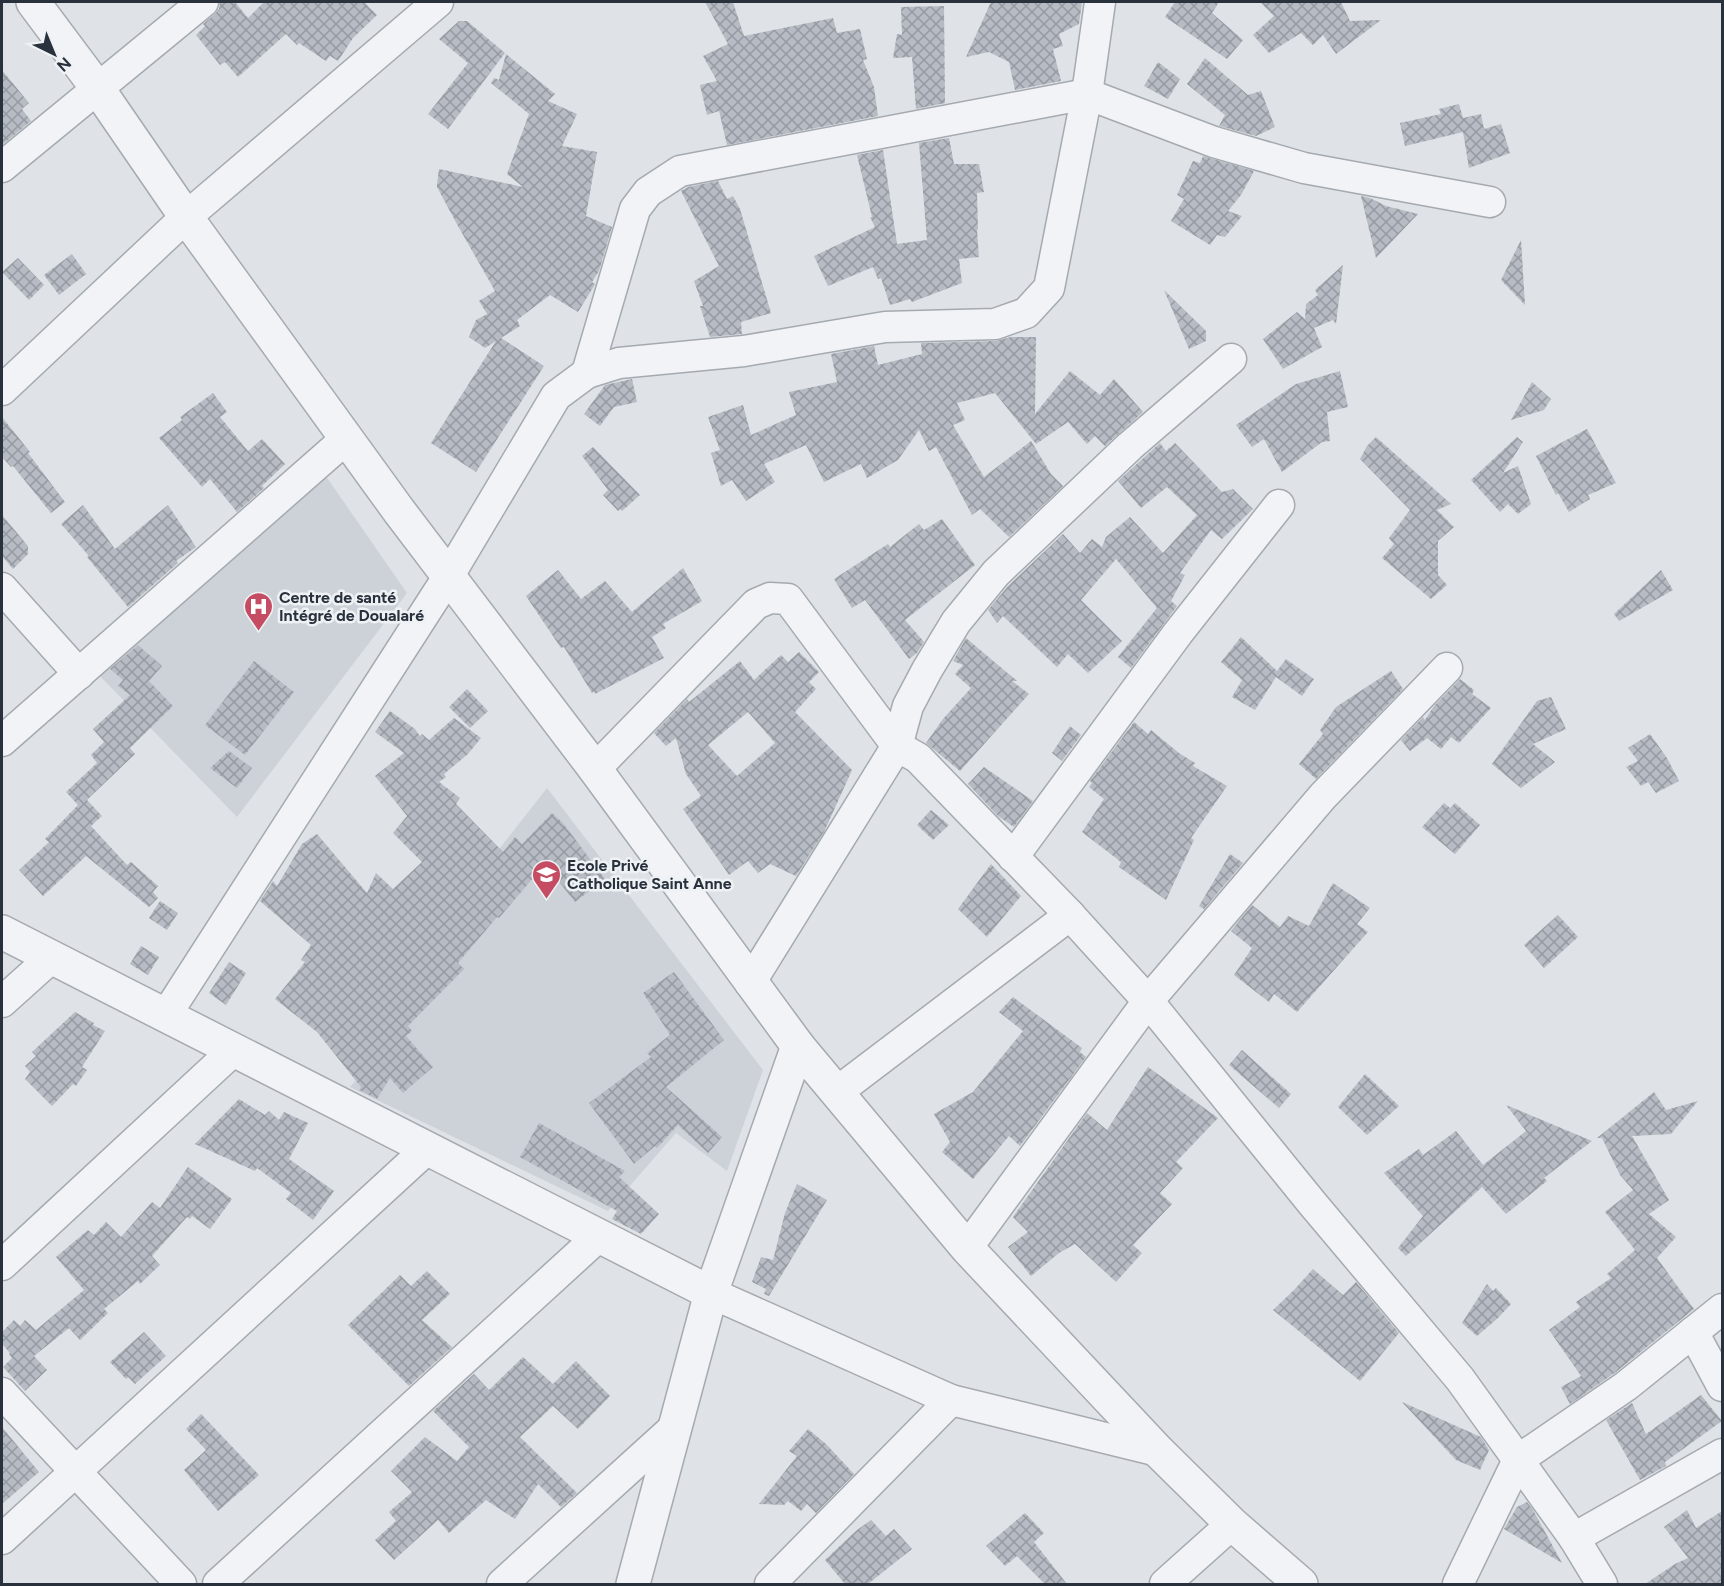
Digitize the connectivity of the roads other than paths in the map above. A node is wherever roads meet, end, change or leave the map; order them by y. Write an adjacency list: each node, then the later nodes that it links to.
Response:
1 (33, 2): 5 (street)
2 (203, 2): 5 (street)
3 (438, 2): 9 (street)
4 (1100, 2): 6 (street)
5 (98, 89): 7 (street); 9 (street)
6 (1087, 94): 8 (street); 11 (street); 11 (street)
7 (2, 167)
8 (1491, 202)
9 (186, 217): 12 (street); 13 (street)
10 (1231, 359): 20 (street)
11 (586, 373): 15 (street)
12 (2, 390)
13 (347, 438): 15 (street); 18 (street)
14 (1279, 505): 22 (street)
15 (448, 577): 21 (street); 29 (street)
16 (2, 588): 18 (street)
17 (1448, 668): 27 (street)
18 (79, 674): 19 (street)
19 (2, 741)
20 (897, 746): 21 (street); 22 (street); 26 (street)
21 (595, 769): 26 (street)
22 (1013, 857): 23 (street)
23 (1070, 915): 27 (street); 32 (street)
24 (2, 932): 25 (street)
25 (52, 957): 28 (street); 29 (street)
26 (750, 983): 30 (street)
27 (1148, 1001): 35 (street); 46 (street)
28 (2, 1002)
29 (166, 1016): 31 (street)
30 (798, 1046): 32 (street); 37 (street)
31 (234, 1050): 33 (street); 36 (street)
32 (837, 1092): 35 (street)
33 (428, 1148): 34 (street); 47 (street)
34 (599, 1236): 37 (street); 52 (street)
35 (967, 1248): 44 (street)
36 (2, 1265)
37 (711, 1293): 42 (street); 43 (street)
38 (1722, 1309): 39 (street)
39 (1693, 1332): 40 (street); 46 (street)
40 (1722, 1386)
41 (2, 1393): 47 (street)
42 (951, 1400): 44 (street); 55 (street)
43 (675, 1427): 53 (street); 54 (street)
44 (1158, 1451): 48 (street)
45 (1722, 1454): 49 (street)
46 (1518, 1460): 49 (street); 58 (street)
47 (75, 1472): 50 (street); 51 (street)
48 (1232, 1524): 56 (street); 57 (street)
49 (1574, 1538): 59 (street)
50 (2, 1539)
51 (181, 1584)
52 (218, 1584)
53 (502, 1584)
54 (633, 1584)
55 (770, 1584)
56 (1165, 1584)
57 (1300, 1584)
58 (1458, 1584)
59 (1602, 1584)

